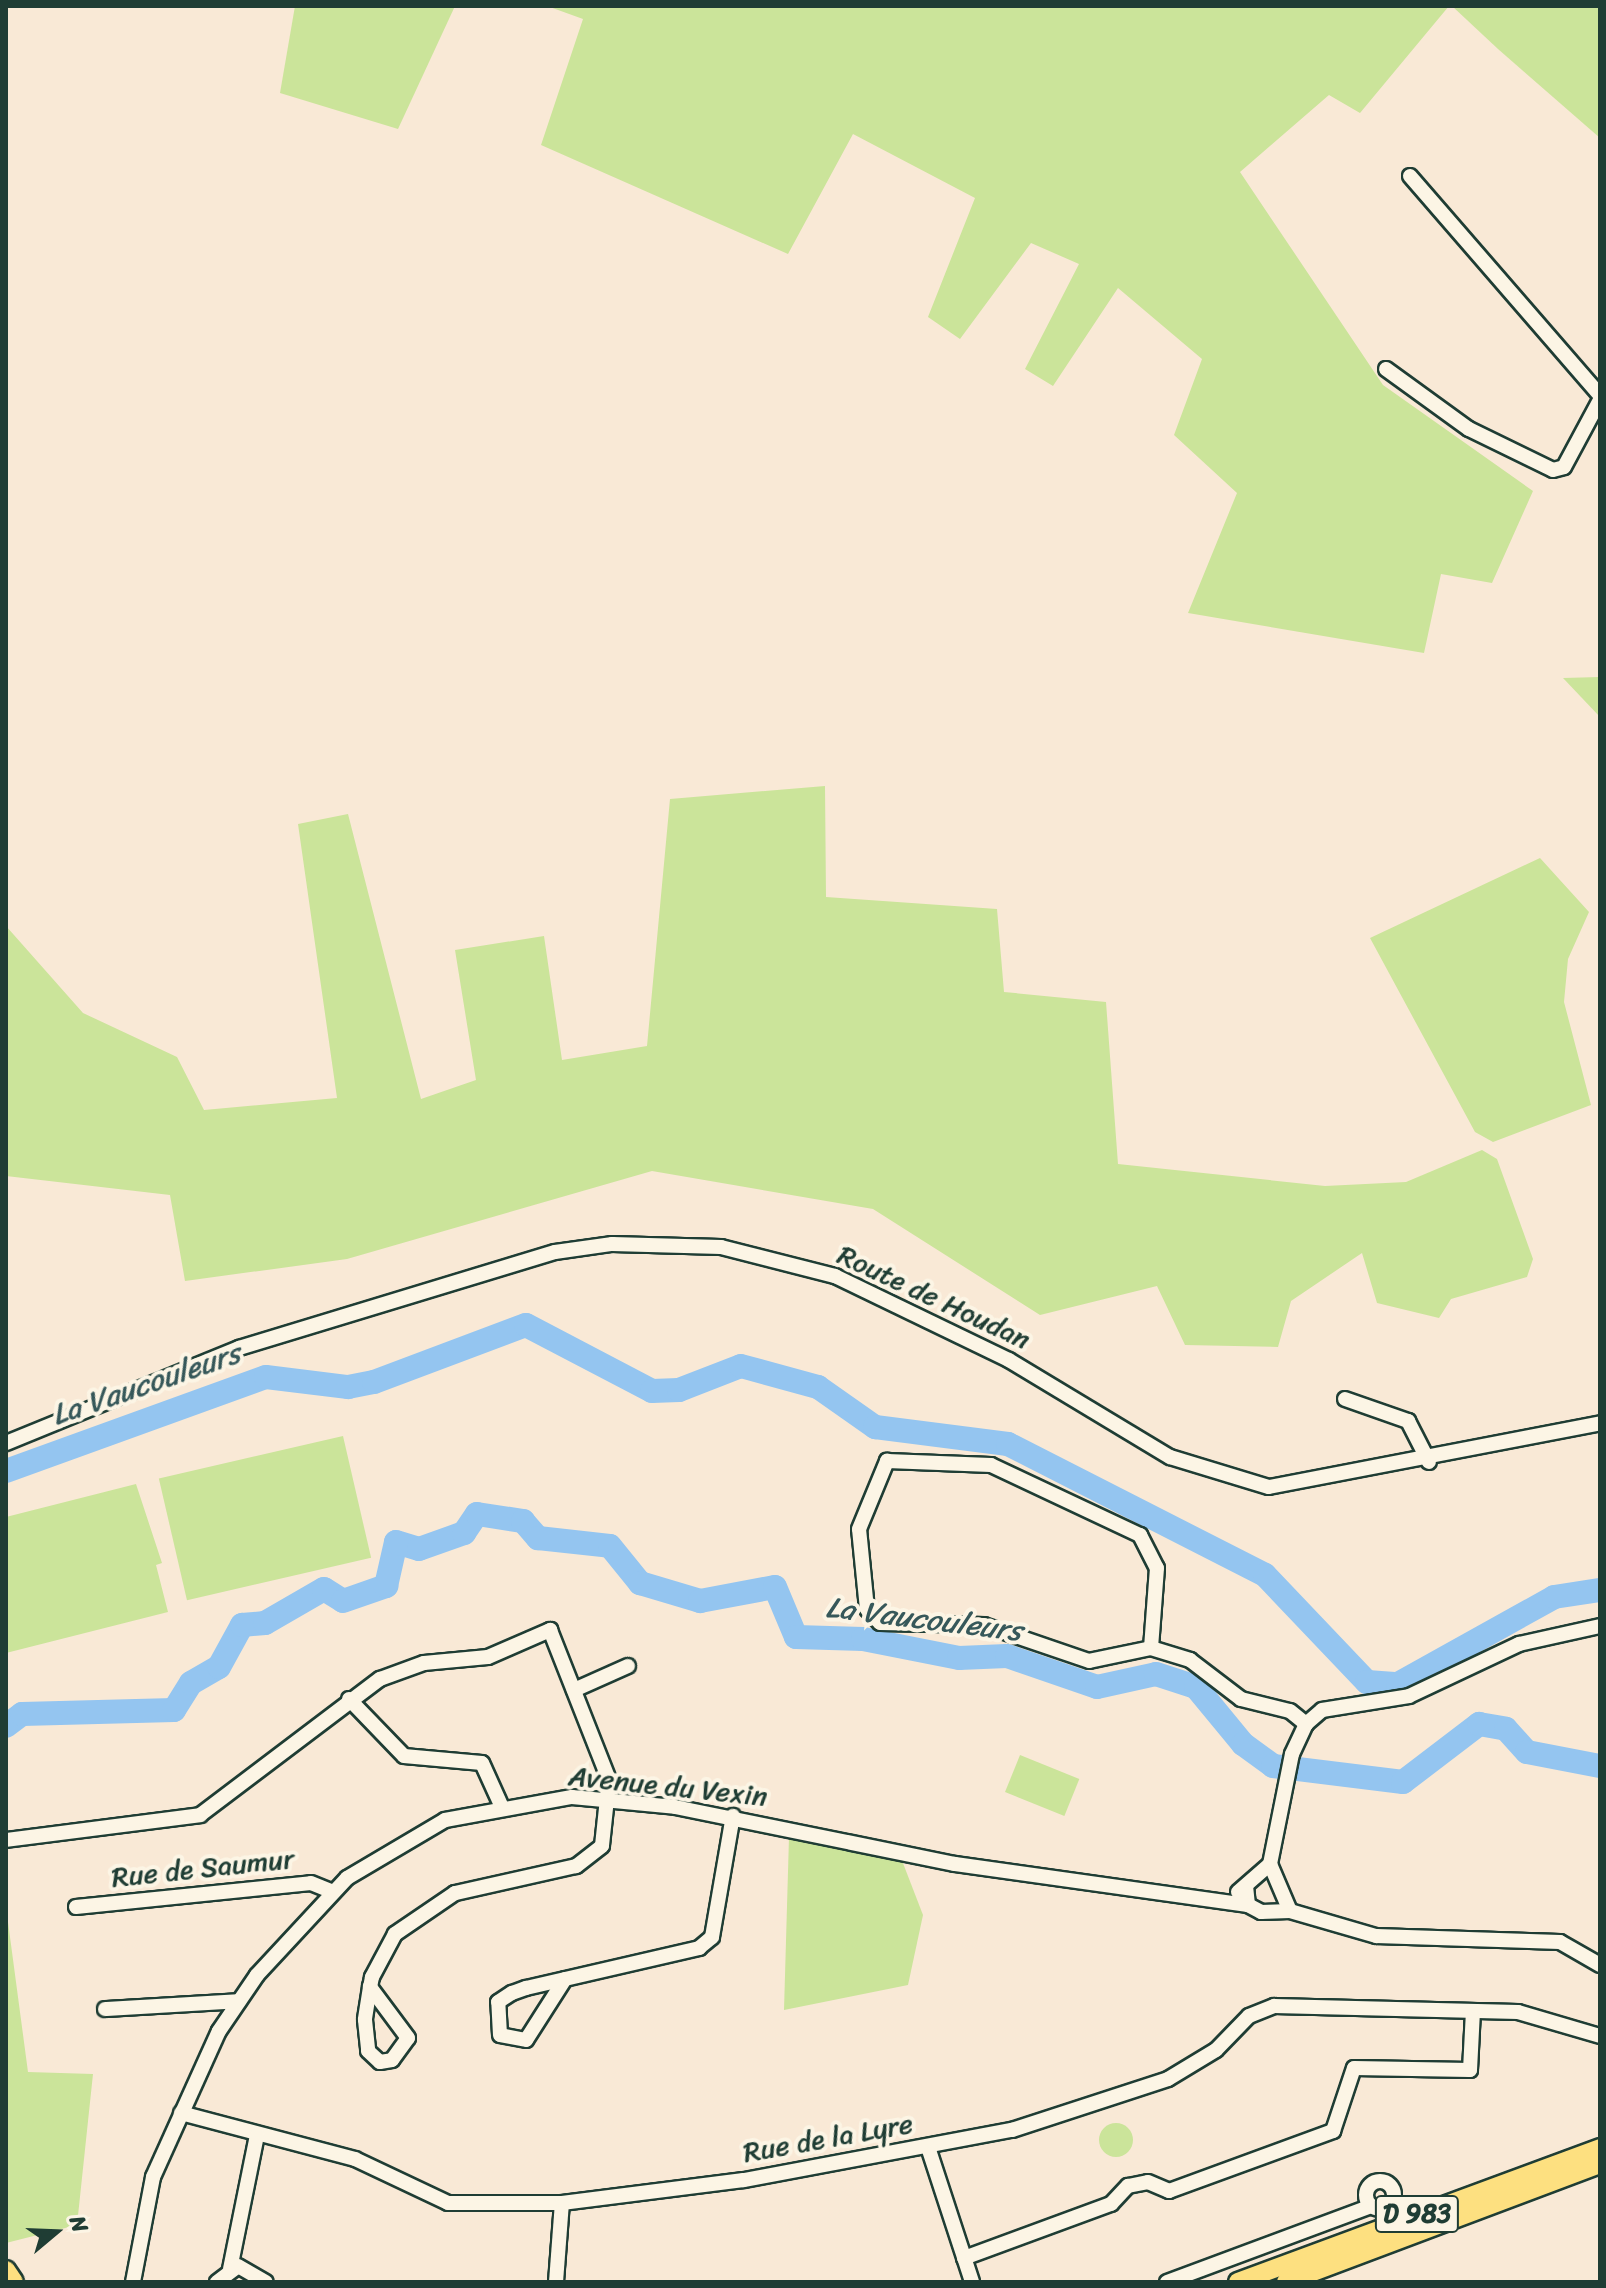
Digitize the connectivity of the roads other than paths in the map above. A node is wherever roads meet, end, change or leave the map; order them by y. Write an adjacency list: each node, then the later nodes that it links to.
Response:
1 (1410, 176): 3 (street)
2 (1386, 369): 3 (street)
3 (1600, 397)
4 (1345, 1399): 7 (street)
5 (1600, 1423): 7 (street, Route de Houdan)
6 (6, 1443): 7 (street, Route de Houdan)
7 (1429, 1462)
8 (1600, 1626): 13 (street)
9 (1151, 1648): 9 (street); 13 (street)
10 (628, 1666): 11 (street)
11 (574, 1690): 12 (street); 14 (street)
12 (349, 1699): 15 (street); 17 (street)
13 (1306, 1724): 18 (street)
14 (605, 1800): 15 (street, Avenue du Vexin); 16 (street, Avenue du Vexin); 30 (street)
15 (501, 1805): 21 (street, Avenue du Vexin)
16 (733, 1816): 23 (street, Avenue du Vexin); 29 (street)
17 (6, 1840)
18 (1270, 1864): 19 (street); 20 (street)
19 (1275, 1881): 20 (street); 22 (street)
20 (1251, 1882): 23 (street); 24 (street)
21 (333, 1892): 25 (street, Rue de Saumur); 31 (street, Avenue du Vexin)
22 (1280, 1897): 26 (street); 27 (street)
23 (1225, 1898): 24 (street, Avenue du Vexin)
24 (1248, 1905): 27 (street, Avenue du Vexin)
25 (76, 1907)
26 (1290, 1911): 27 (street); 28 (street)
27 (1266, 1912)
28 (1600, 1965)
29 (565, 1979): 29 (street)
30 (370, 1987): 30 (street)
31 (239, 2001): 32 (street); 35 (street, Avenue du Vexin)
32 (105, 2009)
33 (1473, 2011): 34 (street); 37 (street, Rue de la Lyre); 41 (street)
34 (1598, 2037)
35 (181, 2113): 36 (street, Rue de la Lyre); 45 (street, Avenue du Vexin)
36 (257, 2135): 39 (street, Rue de la Lyre); 42 (street)
37 (928, 2147): 39 (street, Rue de la Lyre); 41 (street)
38 (1599, 2154): 51 (main road, D 983); 52 (main road)
39 (562, 2203): 48 (street)
40 (1371, 2206): 50 (street)
41 (964, 2258): 49 (street)
42 (230, 2269): 46 (street); 47 (street)
43 (6, 2270): 44 (main road)
44 (14, 2282)
45 (133, 2282)
46 (217, 2282)
47 (266, 2282)
48 (556, 2282)
49 (972, 2282)
50 (1167, 2282)
51 (1238, 2282)
52 (1286, 2282)

